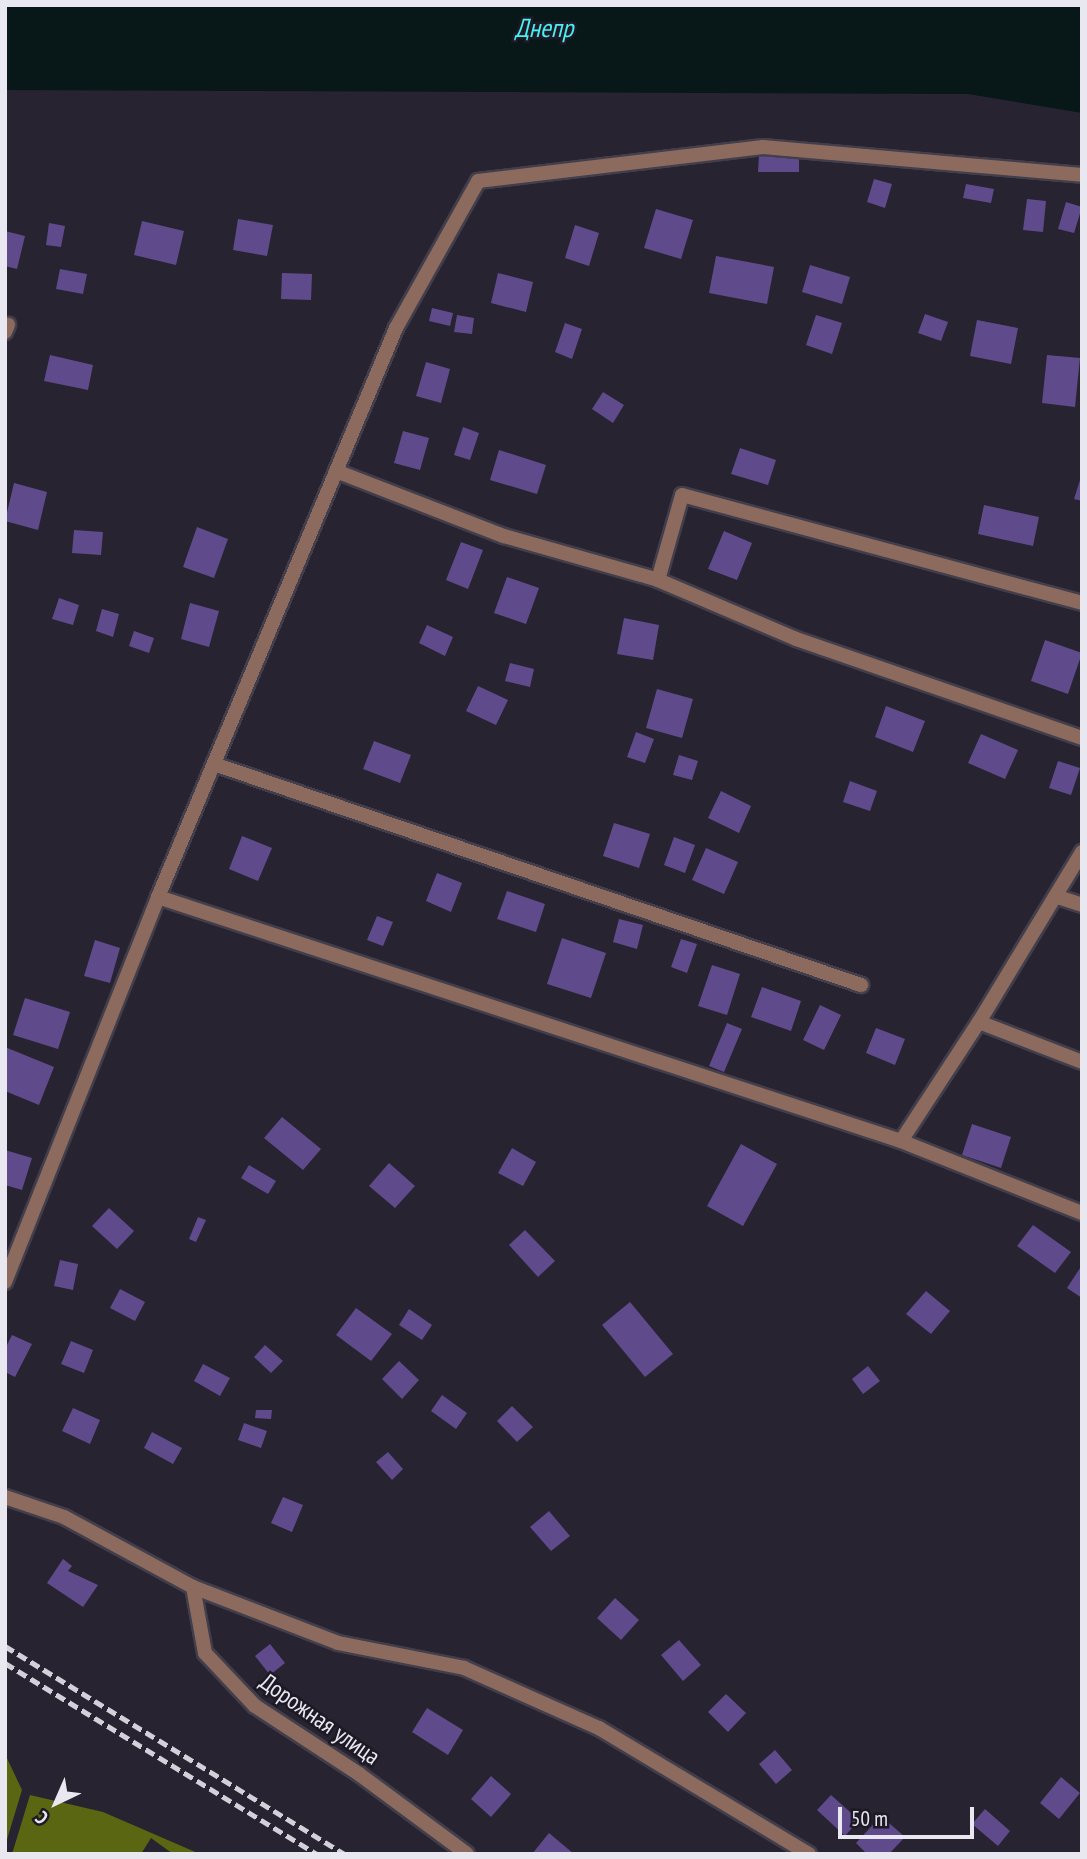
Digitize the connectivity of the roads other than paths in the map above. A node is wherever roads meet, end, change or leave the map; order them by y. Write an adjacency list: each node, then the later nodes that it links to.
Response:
1 (1082, 175): 2 (street)
2 (336, 471): 3 (street); 6 (street)
3 (658, 580): 4 (street); 5 (street)
4 (1082, 603)
5 (1082, 738)
6 (214, 764): 8 (street); 11 (street)
7 (1082, 852): 9 (street)
8 (158, 897): 14 (street); 16 (street)
9 (1058, 897): 10 (street); 12 (street)
10 (1082, 905)
11 (861, 985)
12 (979, 1022): 13 (street); 14 (street)
13 (1082, 1062)
14 (901, 1141): 15 (street)
15 (1082, 1213)
16 (5, 1282)
17 (5, 1497): 18 (street)
18 (193, 1587): 19 (street, Дорожная улица); 20 (street)
19 (467, 1854)
20 (808, 1854)

